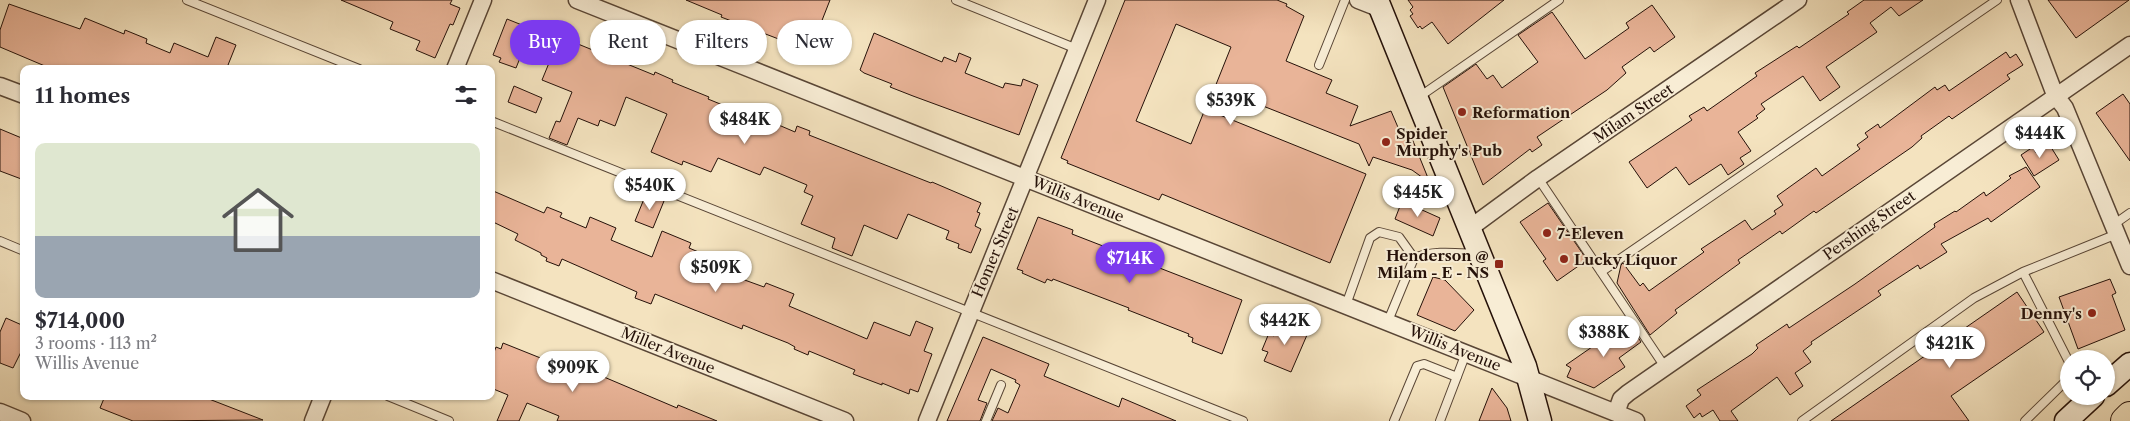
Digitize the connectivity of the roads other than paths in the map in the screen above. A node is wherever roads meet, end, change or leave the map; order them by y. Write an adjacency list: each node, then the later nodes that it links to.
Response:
1 (187, 0): 15 (lane)
2 (483, 0): 16 (street)
3 (577, 0): 23 (street, Willis Avenue)
4 (956, 0): 14 (lane)
5 (1097, 0): 14 (street, Homer Street)
6 (1345, 0): 17 (lane)
7 (1358, 0): 12 (street)
8 (1559, 0): 21 (lane)
9 (1798, 0): 24 (street, Milam Street)
10 (1997, 0): 33 (lane)
11 (2019, 0): 20 (street)
12 (1379, 5): 21 (street)
13 (2130, 44): 20 (street, Pershing Street)
14 (1077, 49): 23 (street, Homer Street)
15 (349, 65)
16 (457, 65)
17 (1318, 65)
18 (0, 86): 19 (street)
19 (20, 94)
20 (2055, 95): 27 (street); 42 (street, Pershing Street)
21 (1418, 98): 26 (street)
22 (495, 123): 37 (lane)
23 (1026, 178): 36 (street, Willis Avenue); 37 (street, Homer Street)
24 (1538, 178): 26 (street, Milam Street); 33 (lane)
25 (2130, 213): 27 (lane)
26 (1470, 228): 30 (street)
27 (2115, 230): 32 (street); 34 (lane)
28 (0, 241): 29 (lane)
29 (20, 249)
30 (1480, 255): 31 (lane); 45 (street)
31 (1414, 258): 36 (lane); 38 (lane)
32 (2130, 266)
33 (1601, 272): 42 (lane)
34 (2023, 272): 39 (lane); 65 (lane)
35 (495, 282): 57 (street, Miller Avenue)
36 (1346, 305): 38 (street, Willis Avenue)
37 (970, 311): 58 (street, Homer Street); 60 (lane)
38 (1388, 322): 40 (street, Willis Avenue)
39 (2063, 350)
40 (1466, 353): 43 (lane); 45 (street, Willis Avenue)
41 (2130, 364): 44 (street)
42 (1665, 367): 52 (street, Pershing Street)
43 (1457, 377): 61 (lane); 62 (lane)
44 (2115, 377)
45 (1529, 378): 52 (street, Willis Avenue); 63 (street)
46 (1000, 385): 59 (lane)
47 (2060, 387): 66 (lane)
48 (321, 400): 55 (street)
49 (398, 400): 56 (lane)
50 (2082, 405): 67 (street)
51 (0, 412): 54 (street)
52 (1616, 413): 64 (street, Willis Avenue)
53 (2130, 416): 68 (highway)
54 (22, 421)
55 (313, 421)
56 (449, 421)
57 (845, 421)
58 (927, 421)
59 (986, 421)
60 (1243, 421)
61 (1394, 421)
62 (1440, 421)
63 (1540, 421)
64 (1636, 421)
65 (1802, 421)
66 (2025, 421)
67 (2066, 421)
68 (2125, 421)

